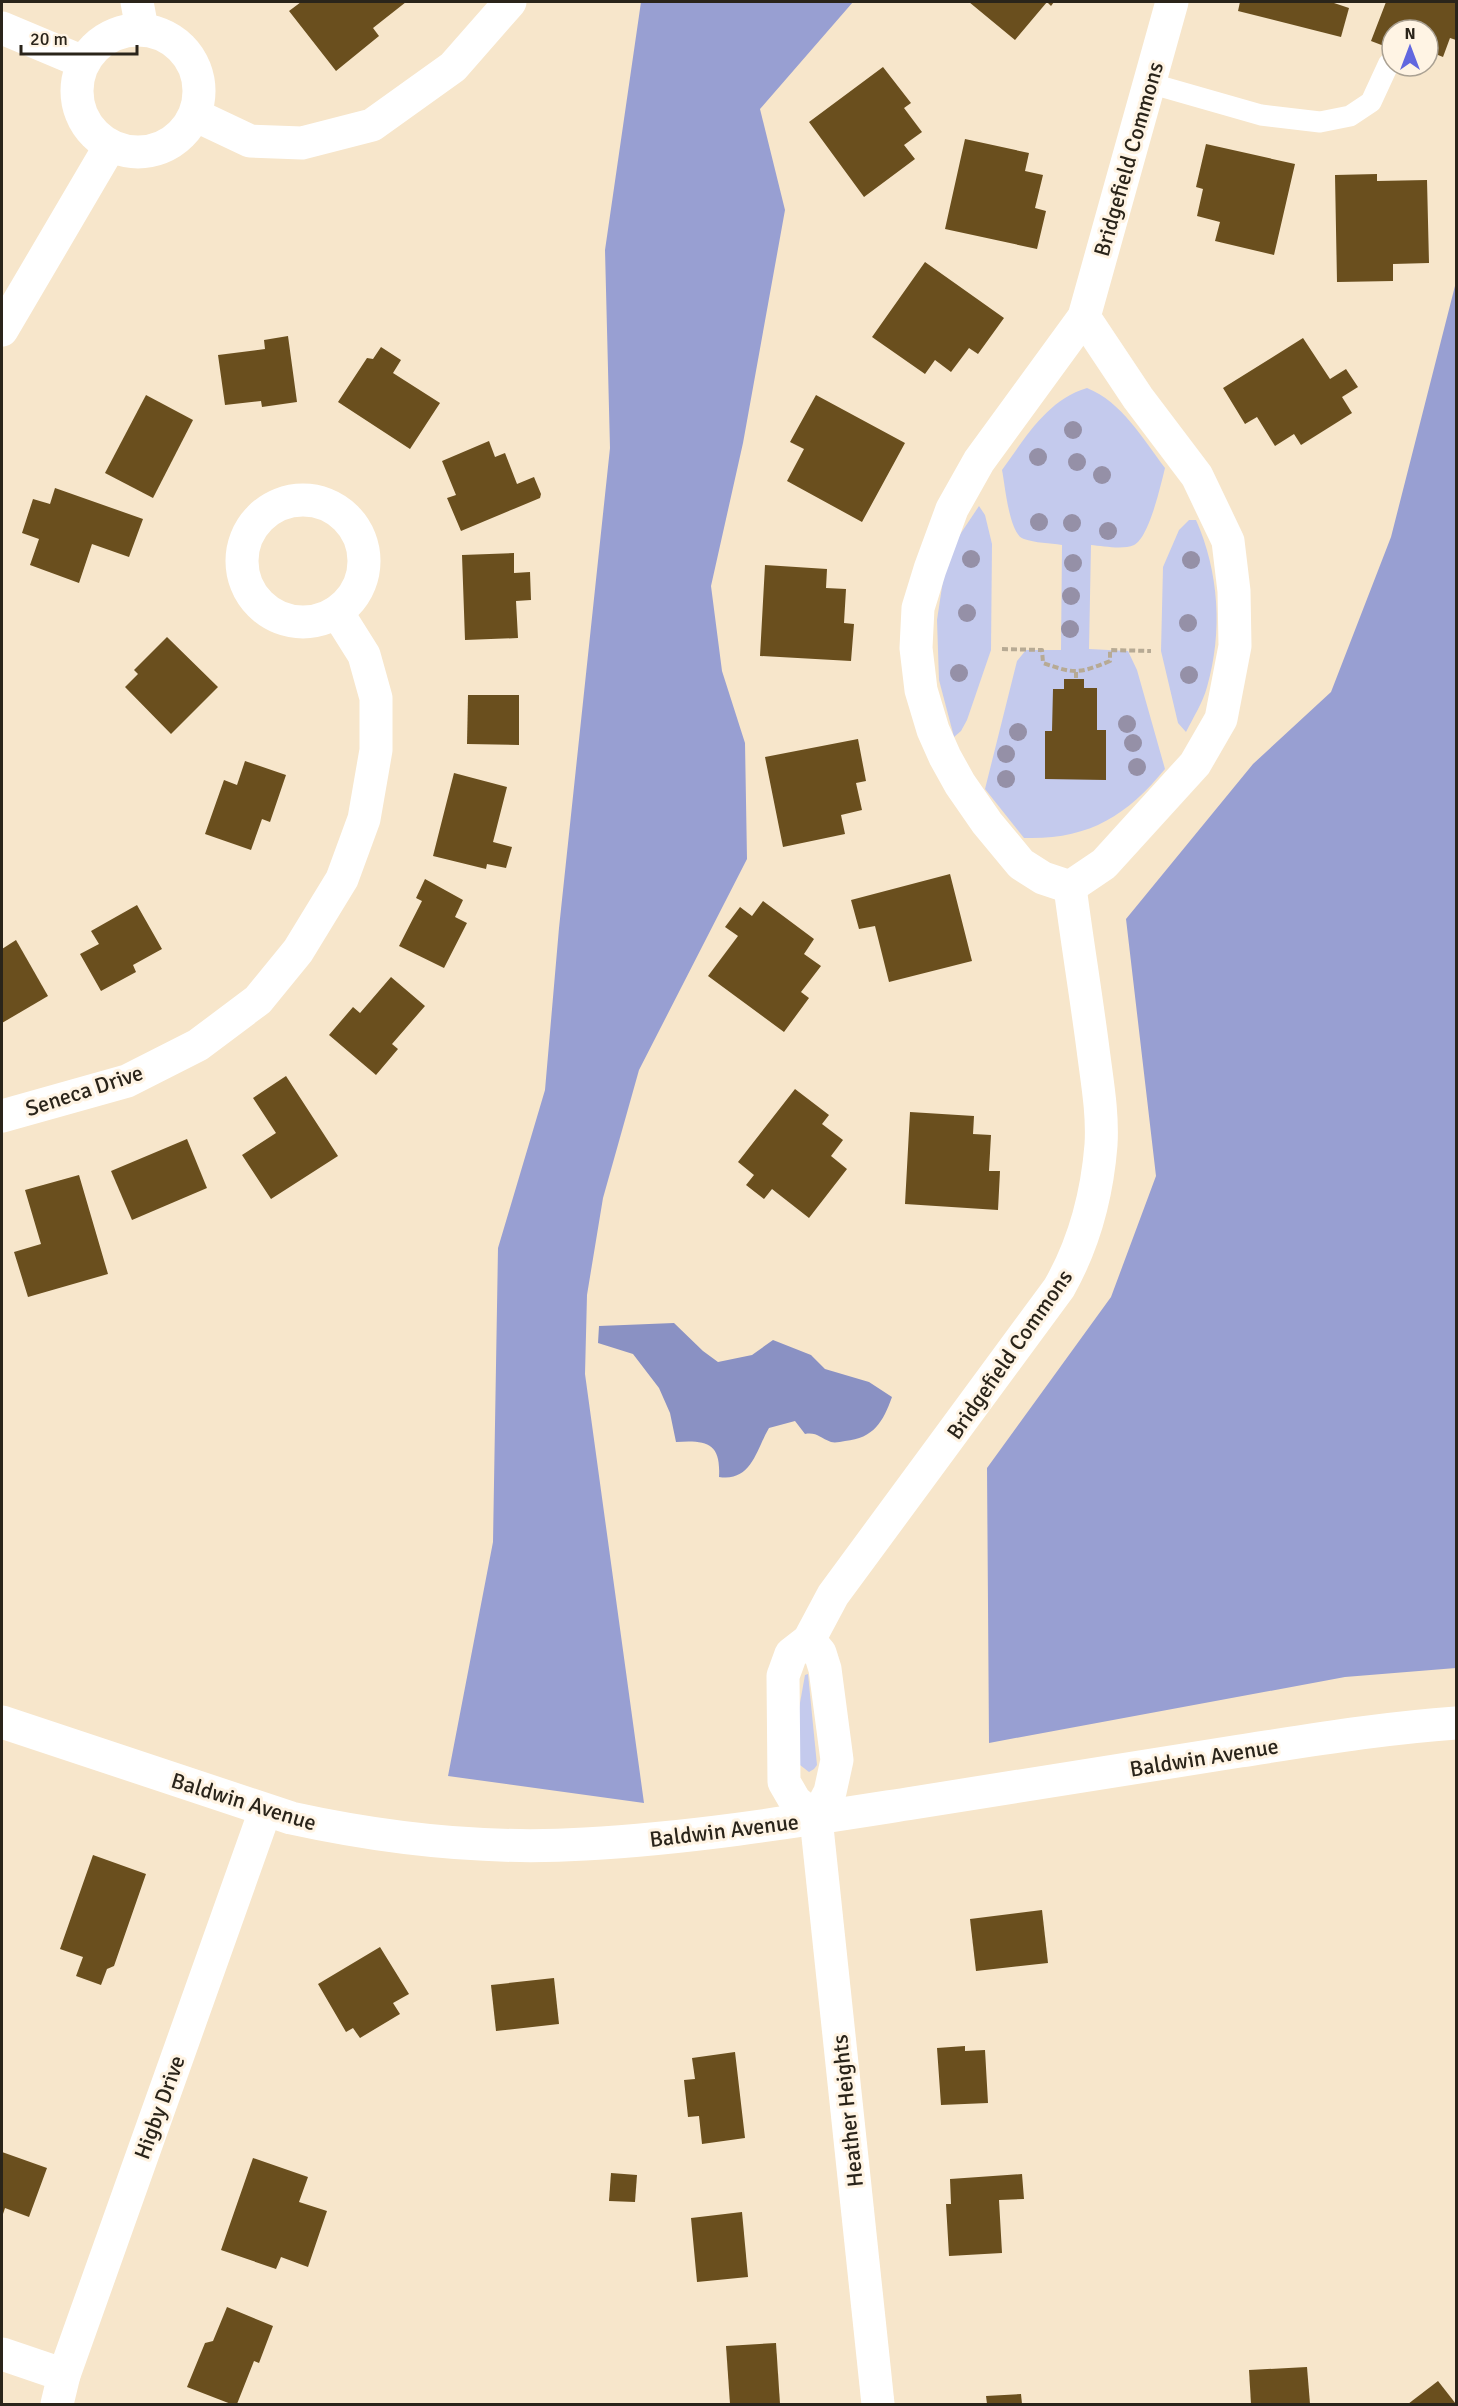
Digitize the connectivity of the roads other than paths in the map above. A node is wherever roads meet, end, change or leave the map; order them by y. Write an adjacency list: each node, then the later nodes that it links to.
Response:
1 (510, 2): 8 (street)
2 (1172, 2): 7 (street, Bridgefield Commons)
3 (140, 15): 5 (street); 8 (street)
4 (2, 28): 5 (street)
5 (83, 62): 9 (street)
6 (1382, 78): 7 (lane)
7 (1149, 83): 10 (street, Bridgefield Commons)
8 (195, 115): 9 (street)
9 (110, 146): 11 (street)
10 (1084, 317): 13 (street); 13 (street, Bridgefield Commons)
11 (2, 330)
12 (337, 612): 14 (street, Seneca Drive)
13 (1070, 887): 15 (street, Bridgefield Commons)
14 (2, 1116)
15 (809, 1640): 19 (street); 19 (street, Bridgefield Commons)
16 (2, 1722): 18 (street, Baldwin Avenue)
17 (1456, 1723): 19 (street, Baldwin Avenue)
18 (265, 1811): 19 (street, Baldwin Avenue); 21 (street, Higby Drive)
19 (816, 1818): 22 (street, Heather Heights)
20 (2, 2354): 21 (street)
21 (60, 2390)
22 (878, 2404)

